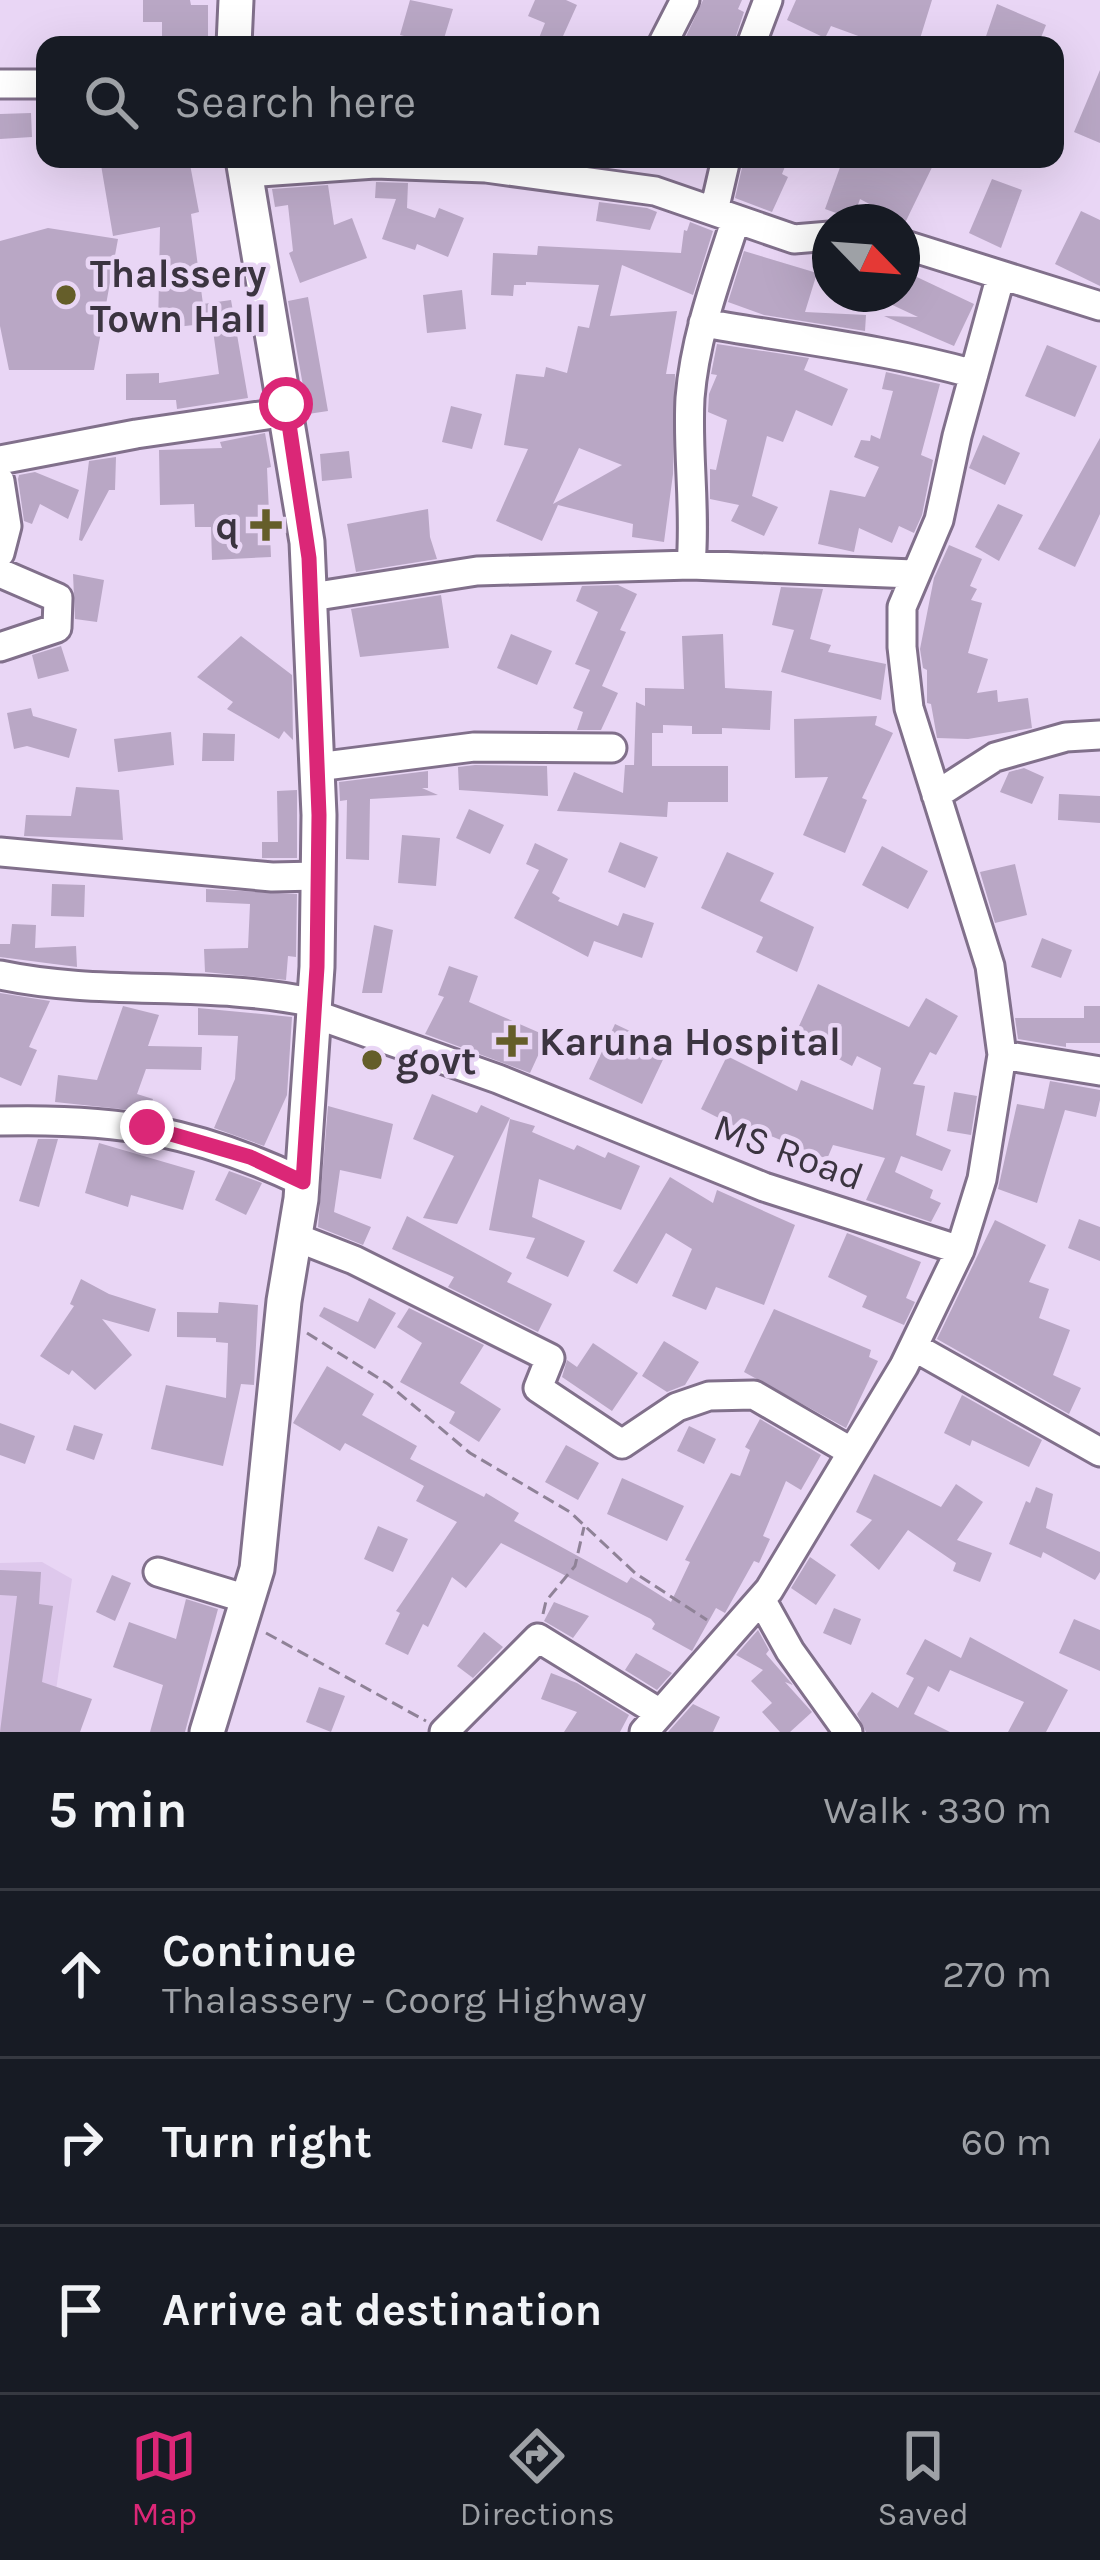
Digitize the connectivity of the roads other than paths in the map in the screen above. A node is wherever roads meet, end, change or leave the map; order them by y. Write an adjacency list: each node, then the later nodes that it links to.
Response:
1 (236, 0): 4 (main road)
2 (685, 0): 5 (street)
3 (768, 0): 6 (street)
4 (234, 36)
5 (667, 36)
6 (754, 36)
7 (0, 84): 8 (street)
8 (36, 85)
9 (244, 168): 20 (main road)
10 (486, 168): 12 (street)
11 (726, 168): 13 (street)
12 (631, 173): 13 (street)
13 (725, 215): 14 (street); 18 (street)
14 (812, 238)
15 (920, 250): 16 (street)
16 (1001, 275): 17 (street); 19 (street)
17 (1100, 306)
18 (703, 323): 19 (street); 24 (street)
19 (974, 374): 26 (street)
20 (287, 412): 21 (street); 27 (main road)
21 (0, 460)
22 (0, 482): 23 (street)
23 (0, 553)
24 (691, 565): 26 (street); 27 (street)
25 (0, 573): 28 (street)
26 (913, 574): 32 (street)
27 (311, 597): 31 (main road)
28 (0, 647)
29 (1100, 735): 32 (street)
30 (612, 748): 31 (street)
31 (316, 767): 34 (main road)
32 (935, 795): 37 (street)
33 (0, 852): 34 (street)
34 (317, 876): 36 (main road)
35 (0, 975): 36 (street, MS Road)
36 (314, 1009): 40 (main road); 42 (street, MS Road)
37 (1002, 1055): 38 (street); 42 (street)
38 (1100, 1071)
39 (0, 1121): 40 (street)
40 (303, 1182): 41 (main road)
41 (295, 1237): 44 (street); 48 (main road)
42 (960, 1250): 43 (street)
43 (914, 1347): 44 (street); 45 (street)
44 (853, 1452): 47 (street)
45 (1100, 1452)
46 (158, 1572): 48 (street)
47 (761, 1599): 49 (street); 52 (street)
48 (245, 1607): 50 (main road)
49 (652, 1722): 51 (street)
50 (207, 1732)
51 (443, 1732)
52 (848, 1732)

